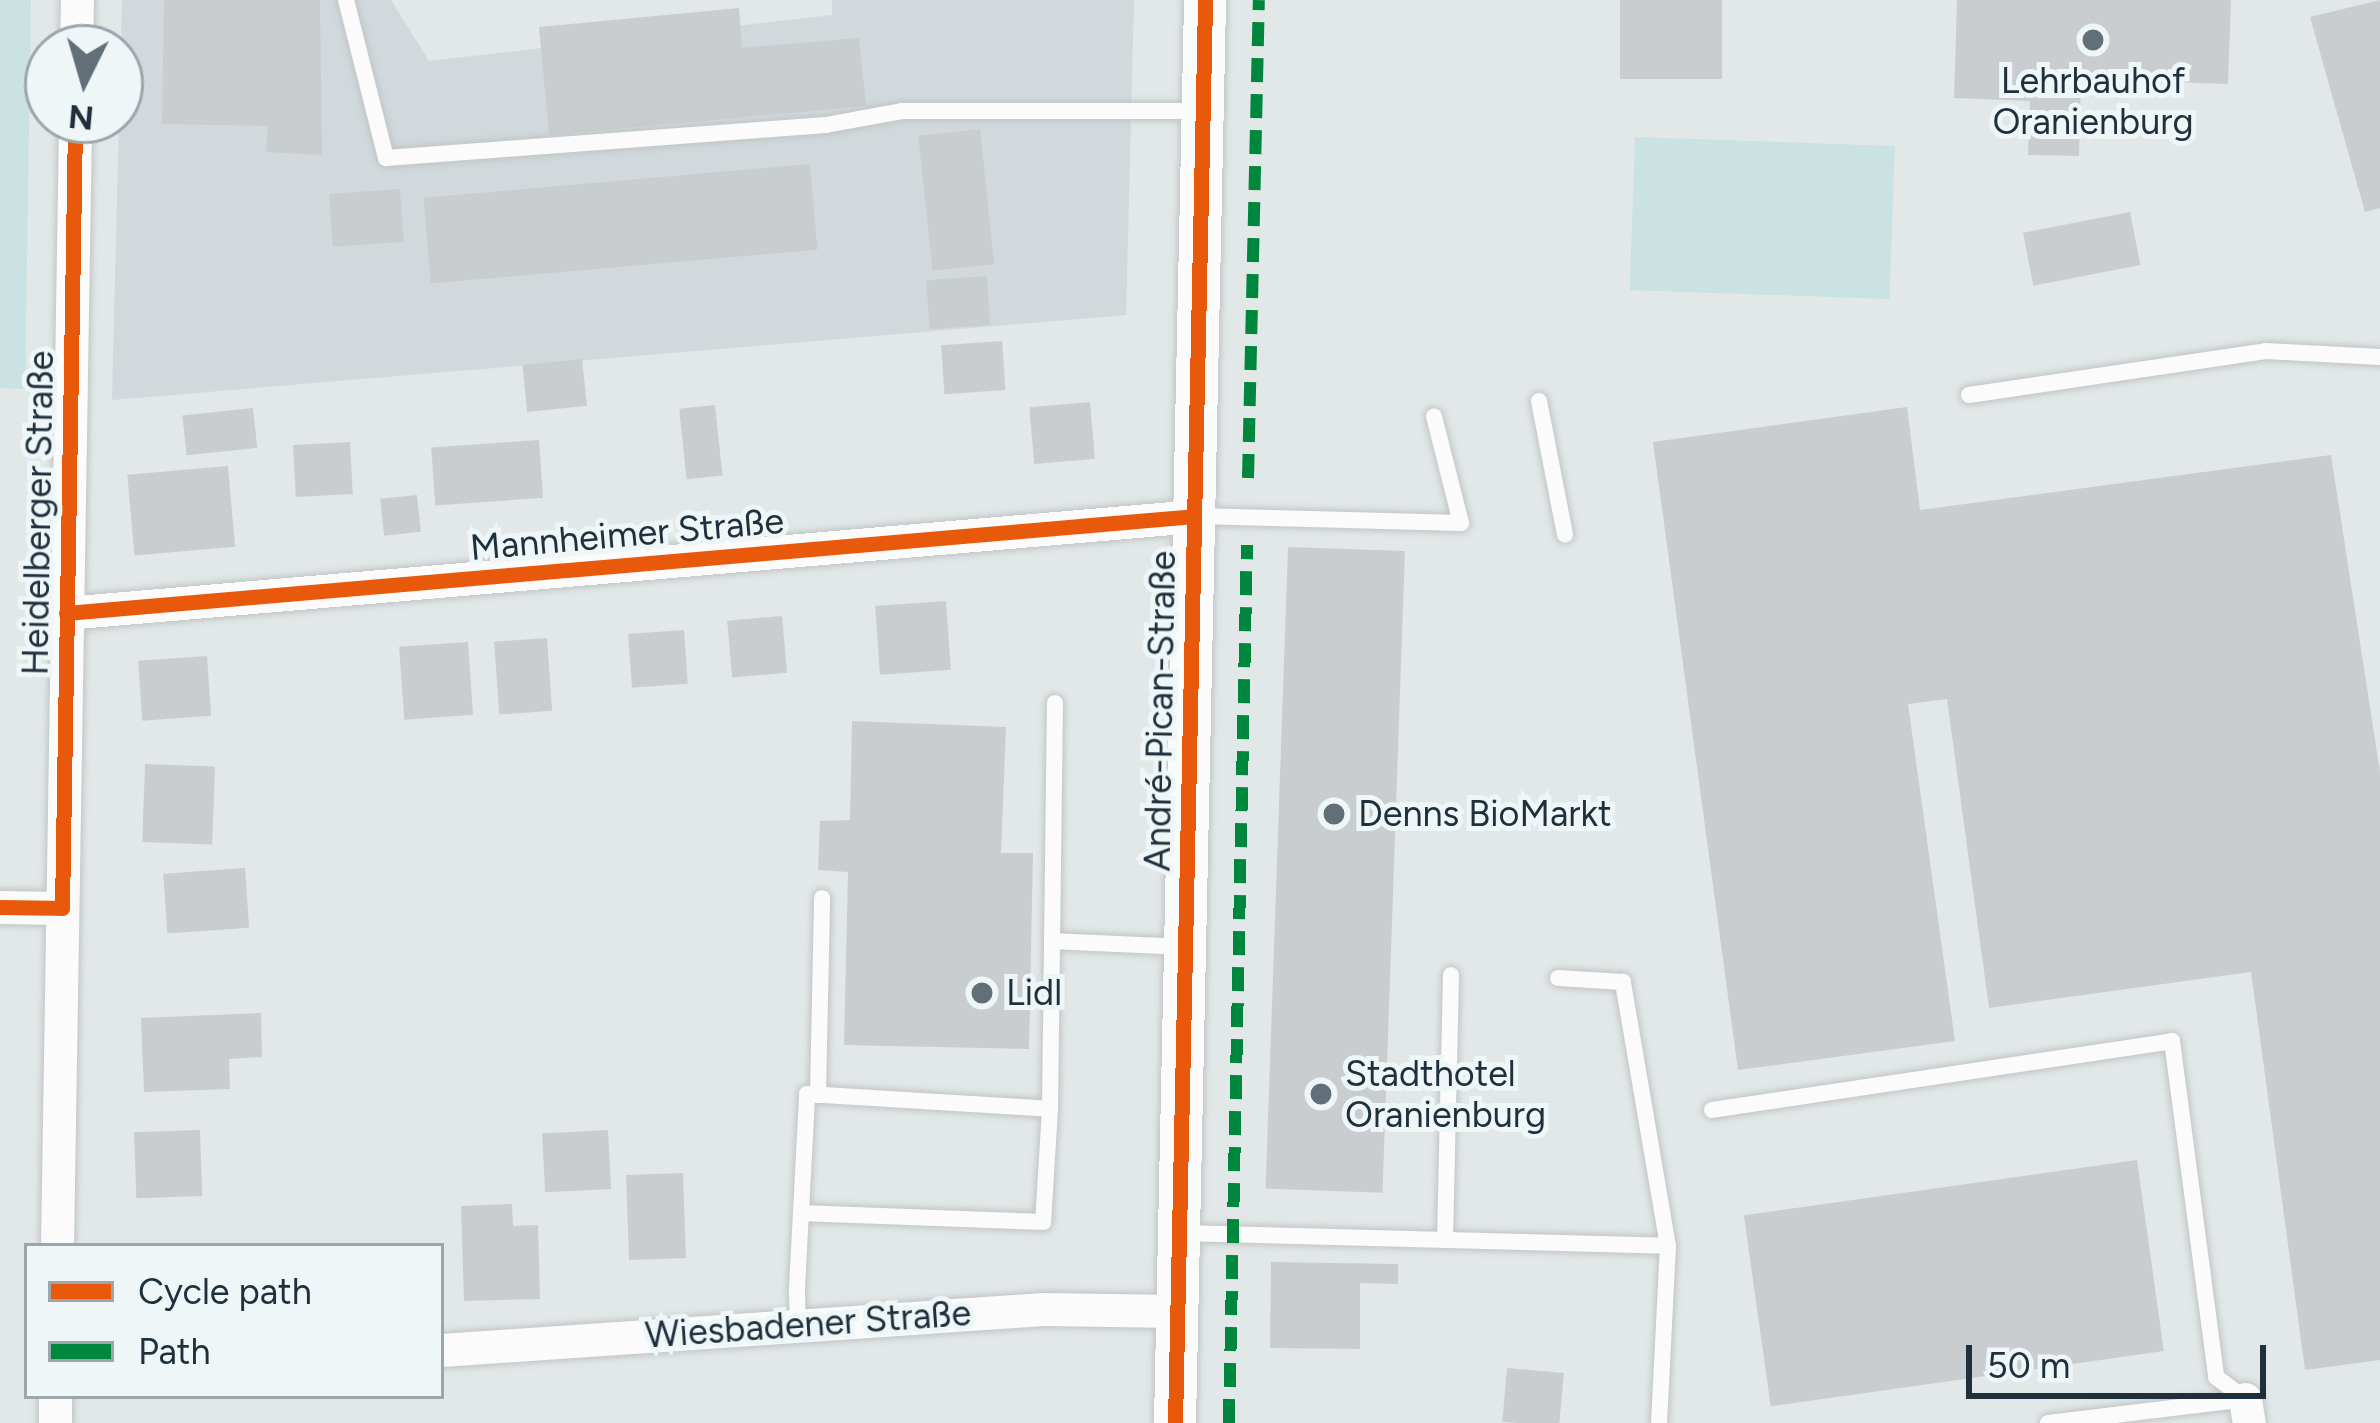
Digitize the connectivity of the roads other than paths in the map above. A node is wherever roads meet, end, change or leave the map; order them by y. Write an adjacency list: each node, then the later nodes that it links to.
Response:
1 (346, 0): 3 (lane)
2 (1205, 0): 3 (street, André-Pican-Straße)
3 (1202, 111): 9 (street, André-Pican-Straße)
4 (75, 144): 11 (street, Heidelberger Straße)
5 (2380, 357): 6 (lane)
6 (1969, 395)
7 (1539, 401): 10 (lane)
8 (1434, 416): 9 (lane)
9 (1194, 516): 11 (street, Mannheimer Straße); 17 (street, André-Pican-Straße)
10 (1565, 536)
11 (66, 613): 15 (street, Heidelberger Straße)
12 (1055, 703): 16 (lane)
13 (822, 898): 20 (lane)
14 (0, 907): 15 (street)
15 (62, 908): 26 (street, Heidelberger Straße)
16 (1052, 941): 17 (lane); 21 (lane)
17 (1185, 947): 24 (street, André-Pican-Straße)
18 (1451, 975): 25 (lane)
19 (1558, 978): 27 (lane)
20 (818, 1095): 21 (lane); 23 (lane)
21 (1050, 1109): 23 (lane)
22 (1712, 1110): 31 (lane)
23 (801, 1213): 29 (lane)
24 (1179, 1233): 25 (lane); 28 (street, André-Pican-Straße)
25 (1445, 1240): 27 (lane)
26 (57, 1243)
27 (1668, 1246): 33 (lane)
28 (1176, 1311): 29 (street, Wiesbadener Straße); 32 (street, André-Pican-Straße)
29 (798, 1324): 30 (street, Wiesbadener Straße)
30 (444, 1350)
31 (2247, 1411): 34 (lane)
32 (1175, 1423)
33 (1659, 1423)
34 (2048, 1423)

